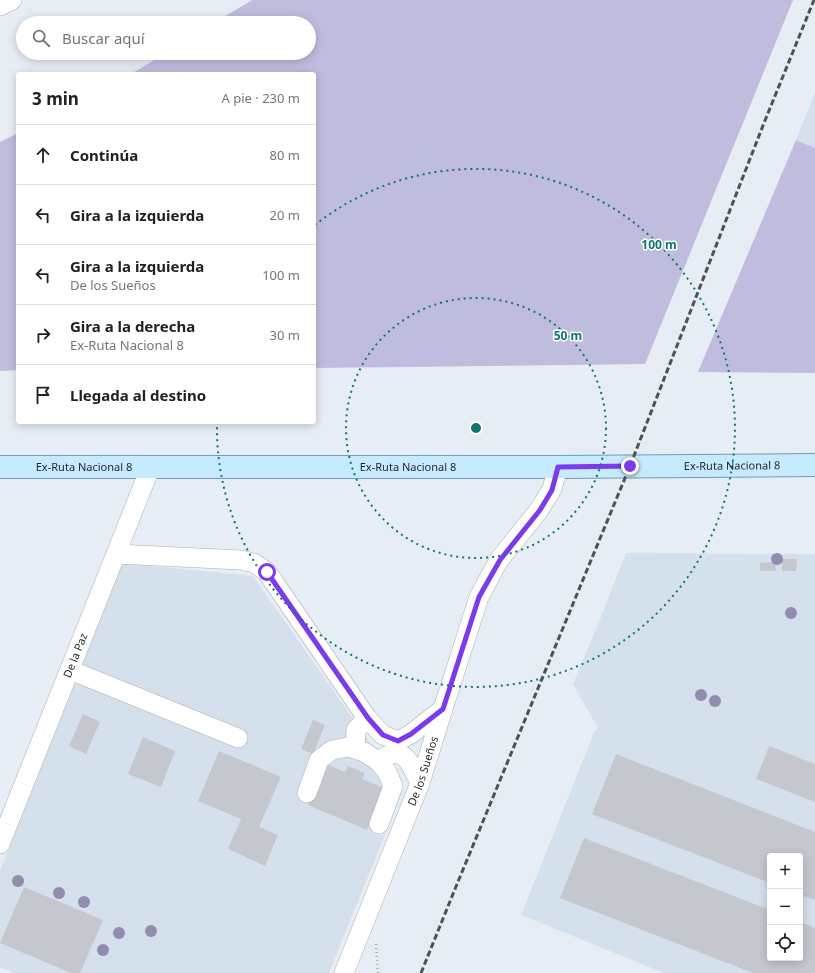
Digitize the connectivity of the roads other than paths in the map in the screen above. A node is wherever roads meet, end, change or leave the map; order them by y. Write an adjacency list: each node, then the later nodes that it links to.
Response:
1 (12, 0): 2 (street)
2 (0, 6)
3 (815, 465): 6 (main road, Ex-Ruta Nacional 8)
4 (151, 466): 5 (main road, Ex-Ruta Nacional 8); 6 (main road, Ex-Ruta Nacional 8); 7 (street, De la Paz)
5 (0, 467)
6 (558, 467): 9 (street, De los Sueños)
7 (116, 554): 8 (street, De la Paz); 10 (street)
8 (70, 670): 11 (street); 18 (street, De la Paz)
9 (443, 709): 12 (street); 15 (street, De los Sueños)
10 (368, 718): 12 (street); 13 (street)
11 (238, 738)
12 (398, 747): 14 (street); 15 (street)
13 (355, 749): 14 (street); 16 (street)
14 (378, 761): 17 (street)
15 (420, 782): 19 (street, De los Sueños)
16 (307, 794)
17 (379, 824)
18 (0, 844)
19 (344, 973)

